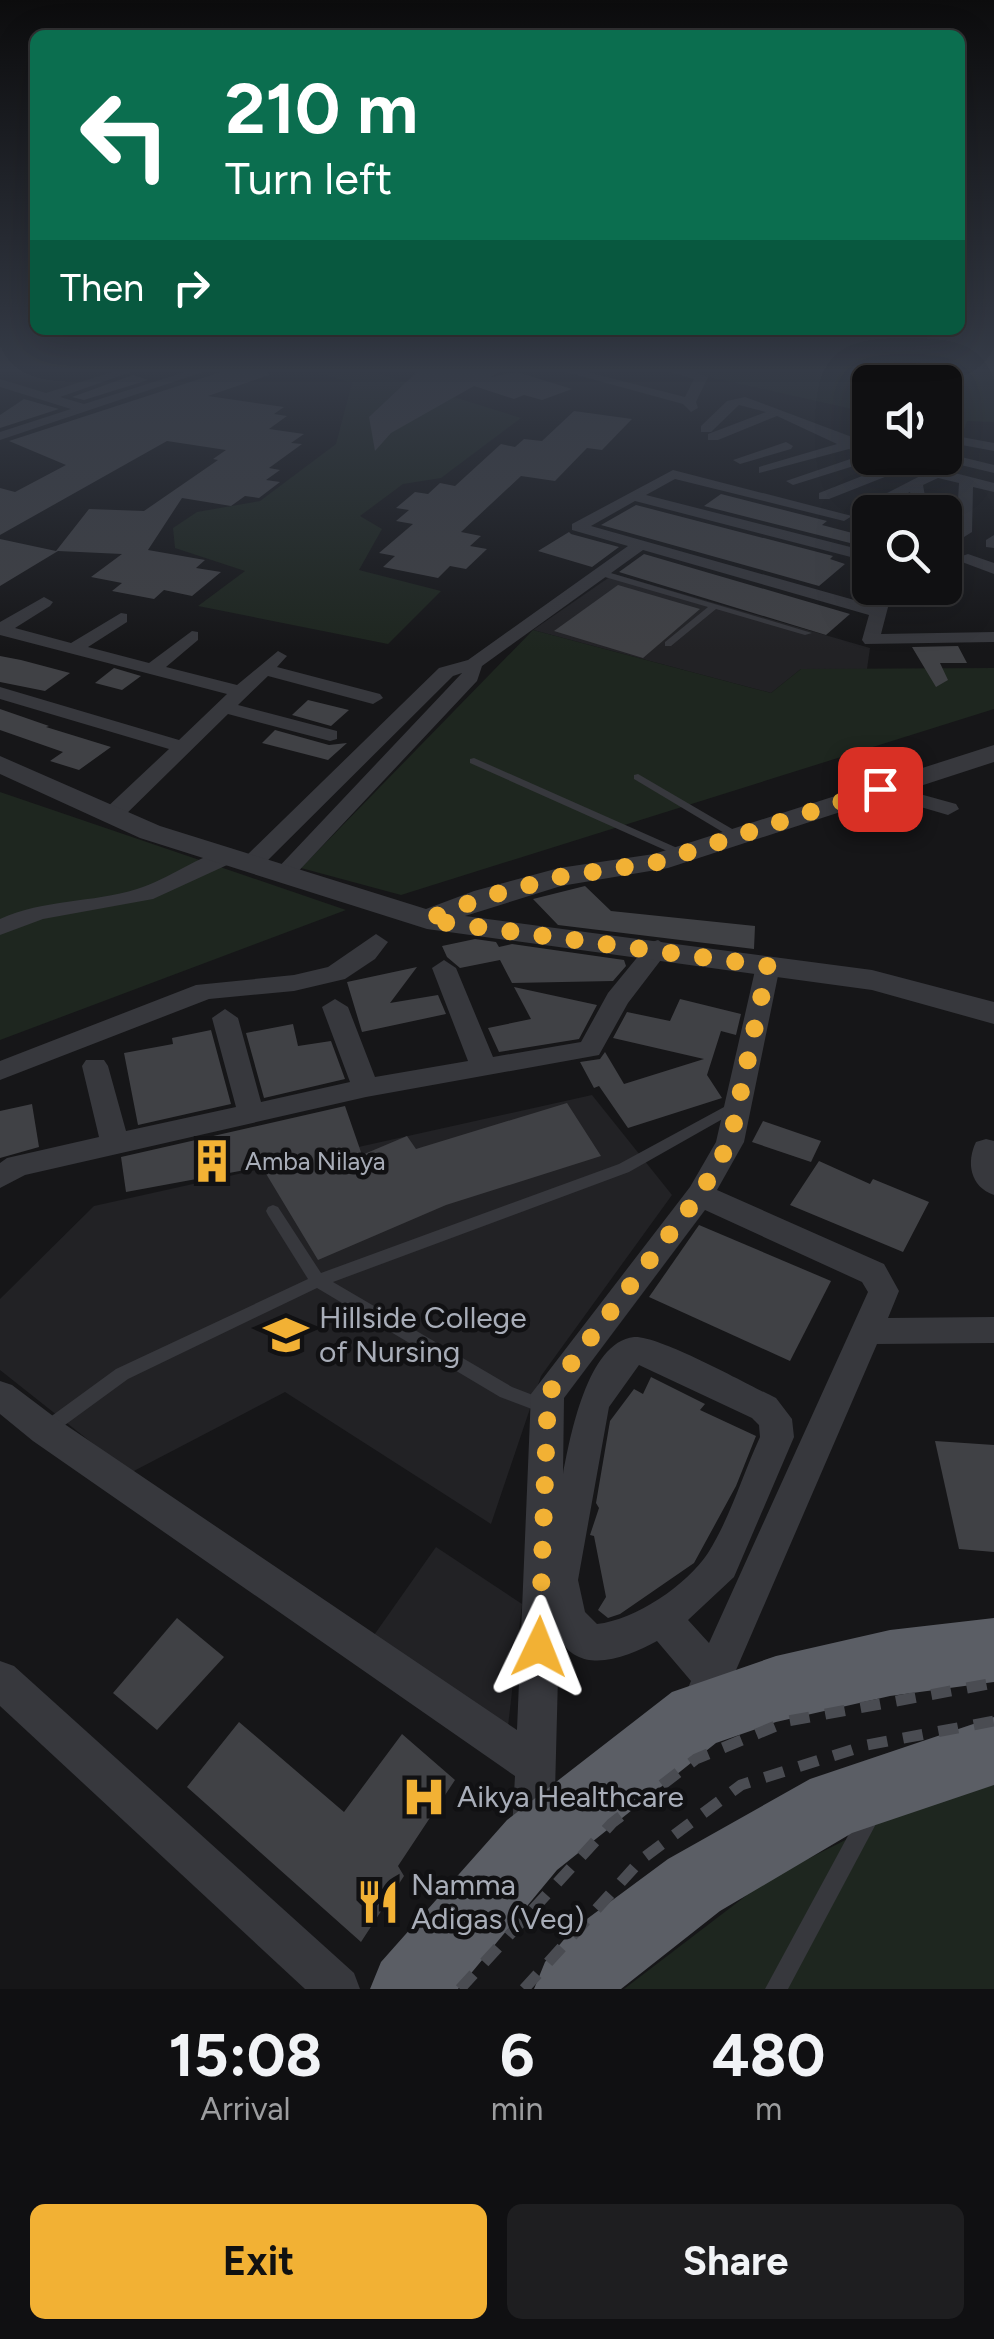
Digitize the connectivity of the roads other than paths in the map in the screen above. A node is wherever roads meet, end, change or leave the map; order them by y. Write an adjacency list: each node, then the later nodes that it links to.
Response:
1 (782, 465): 3 (street)
2 (842, 465): 7 (street)
3 (764, 470)
4 (876, 475): 14 (street)
5 (934, 475): 9 (street)
6 (940, 475): 8 (street)
7 (793, 482)
8 (966, 482): 10 (street); 16 (street)
9 (916, 485): 11 (street); 12 (street)
10 (994, 488)
11 (896, 495)
12 (918, 495)
13 (634, 496): 15 (street); 17 (street); 18 (street)
14 (824, 496)
15 (844, 516)
16 (964, 532)
17 (641, 544): 21 (street); 25 (street)
18 (852, 552)
19 (968, 559): 20 (street)
20 (994, 568)
21 (601, 574): 24 (lane); 33 (street)
22 (44, 602): 27 (street)
23 (880, 605): 25 (street)
24 (714, 606): 28 (lane); 31 (lane)
25 (878, 612): 30 (street)
26 (121, 618): 32 (street)
27 (0, 630): 32 (street)
28 (808, 632)
29 (192, 636): 34 (street)
30 (994, 637)
31 (668, 644)
32 (73, 649): 34 (street)
33 (474, 664): 50 (street); 51 (street)
34 (152, 669): 35 (street)
35 (238, 691): 37 (street); 38 (street)
36 (0, 693): 40 (street)
37 (373, 698)
38 (223, 707): 39 (street); 40 (street)
39 (330, 734)
40 (183, 747): 47 (street)
41 (988, 758): 45 (street)
42 (474, 761): 49 (lane)
43 (0, 764): 47 (street)
44 (638, 777): 48 (lane)
45 (880, 789): 46 (street); 48 (street)
46 (948, 809)
47 (111, 816): 50 (street)
48 (735, 836): 49 (street)
49 (680, 853): 52 (street)
50 (242, 859): 51 (street); 53 (street)
51 (284, 872): 52 (street)
52 (426, 920): 55 (street)
53 (0, 928)
54 (376, 942): 63 (street)
55 (658, 948): 56 (street); 62 (street)
56 (768, 966): 59 (street); 65 (street)
57 (444, 968): 62 (street)
58 (335, 1007): 64 (street)
59 (994, 1013)
60 (225, 1018): 66 (street)
61 (95, 1066): 67 (street)
62 (484, 1068): 64 (street)
63 (0, 1072)
64 (366, 1088): 66 (street)
65 (740, 1104): 71 (street); 73 (lane)
66 (251, 1114): 67 (street)
67 (115, 1144): 69 (street)
68 (986, 1149): 70 (street)
69 (0, 1177)
70 (994, 1184)
71 (700, 1194): 75 (street); 77 (street)
72 (273, 1212): 73 (lane)
73 (318, 1281): 77 (lane); 79 (lane)
74 (994, 1330): 75 (street)
75 (866, 1332): 83 (street)
76 (0, 1395): 79 (street)
77 (548, 1401): 78 (street); 85 (street)
78 (593, 1404): 80 (street); 80 (street)
79 (45, 1430): 85 (street)
80 (662, 1616): 83 (street)
81 (994, 1650): 83 (highway)
82 (0, 1680): 88 (street)
83 (704, 1696): 87 (highway)
84 (994, 1750): 86 (highway)
85 (535, 1766): 87 (street)
86 (885, 1787): 90 (highway); 91 (lane)
87 (532, 1845): 89 (highway)
88 (338, 1989)
89 (408, 1989)
90 (572, 1989)
91 (776, 1989)

